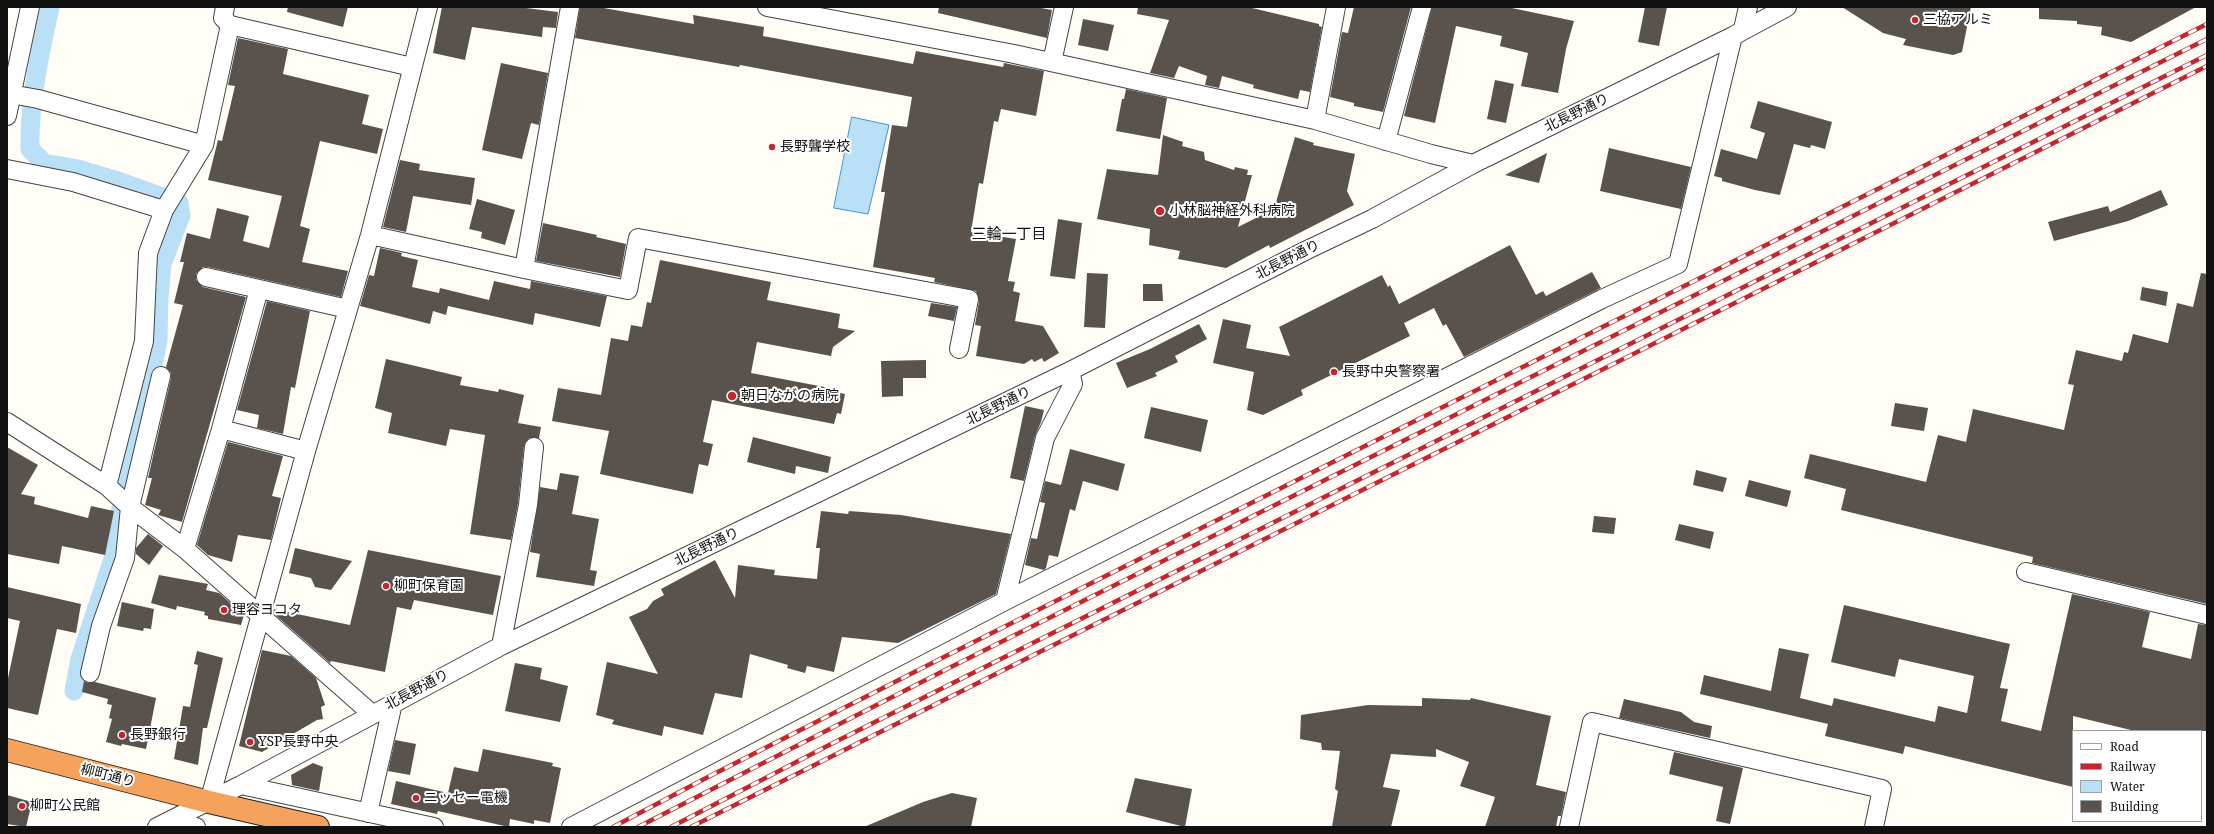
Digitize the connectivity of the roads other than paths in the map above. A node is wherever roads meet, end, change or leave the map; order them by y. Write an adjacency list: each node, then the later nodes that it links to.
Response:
1 (30, 7): 16 (street)
2 (225, 7): 12 (street)
3 (428, 7): 15 (street)
4 (570, 7): 25 (street)
5 (767, 7): 11 (street)
6 (1064, 7): 14 (street)
7 (1336, 7): 18 (street)
8 (1422, 7): 19 (street)
9 (1748, 7): 13 (street)
10 (1787, 7): 13 (street, 北長野通り)
11 (820, 12): 14 (street)
12 (230, 25): 15 (street); 20 (street)
13 (1738, 33): 21 (street, 北長野通り); 39 (street)
14 (1052, 62): 18 (street)
15 (412, 67): 24 (street)
16 (26, 97): 17 (street); 20 (street)
17 (7, 116)
18 (1315, 120): 19 (street)
19 (1386, 141): 21 (street)
20 (204, 145): 23 (street)
21 (1473, 164): 30 (street, 北長野通り)
22 (7, 169): 23 (street)
23 (168, 202): 36 (street)
24 (370, 235): 25 (street); 28 (street)
25 (524, 269): 29 (street)
26 (206, 277): 27 (street)
27 (259, 289): 28 (street); 33 (street)
28 (348, 309): 35 (street)
29 (959, 349)
30 (1070, 371): 39 (street); 42 (street, 北長野通り)
31 (161, 376): 36 (street)
32 (7, 422): 36 (street)
33 (221, 429): 35 (street); 37 (street)
34 (534, 446): 42 (street)
35 (306, 451): 40 (street)
36 (119, 497): 37 (street); 43 (street)
37 (185, 548): 40 (street)
38 (2026, 572): 41 (street)
39 (1005, 601): 54 (street)
40 (260, 616): 45 (street); 48 (street)
41 (2207, 616)
42 (501, 646): 44 (street, 北長野通り)
43 (90, 673)
44 (393, 703): 45 (street, 北長野通り); 49 (street)
45 (372, 714): 47 (street, 北長野通り)
46 (7, 750): 48 (highway, 柳町通り)
47 (241, 785): 48 (street, 北長野通り); 49 (street)
48 (209, 802): 50 (street, 北長野通り); 52 (highway, 柳町通り)
49 (368, 813): 53 (street)
50 (163, 824): 51 (street)
51 (196, 827)
52 (318, 827)
53 (434, 827)
54 (571, 827)
55 (1569, 827): 56 (street)
56 (1874, 827)

